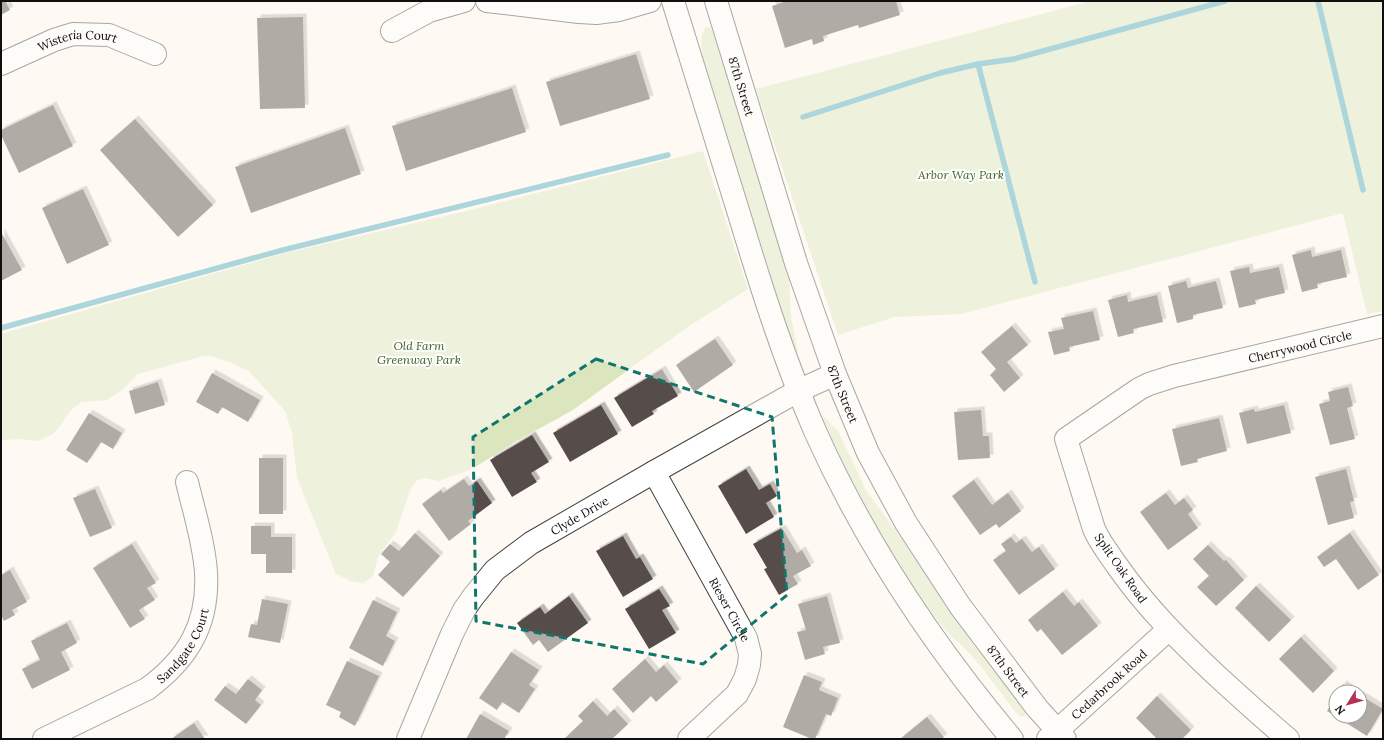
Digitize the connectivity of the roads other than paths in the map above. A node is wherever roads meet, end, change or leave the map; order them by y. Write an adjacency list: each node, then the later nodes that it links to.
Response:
1 (464, 1): 6 (street)
2 (488, 1): 3 (street)
3 (650, 1)
4 (673, 1): 12 (street)
5 (716, 1): 11 (street, 87th Street)
6 (392, 31)
7 (155, 54): 8 (street, Wisteria Court)
8 (1, 64)
9 (1383, 326): 10 (street, Cherrywood Circle)
10 (1216, 366): 15 (street, Split Oak Road)
11 (835, 374): 12 (street, Clyde Drive); 16 (street, 87th Street)
12 (798, 391): 13 (street, Clyde Drive); 20 (street)
13 (654, 472): 18 (street, Clyde Drive); 19 (street, Rieser Circle)
14 (187, 482): 17 (street, Sandgate Court)
15 (1168, 629): 16 (street, Cedarbrook Road); 21 (street, Split Oak Road)
16 (1057, 736)
17 (44, 739)
18 (408, 739)
19 (689, 739)
20 (1012, 739)
21 (1288, 739)

